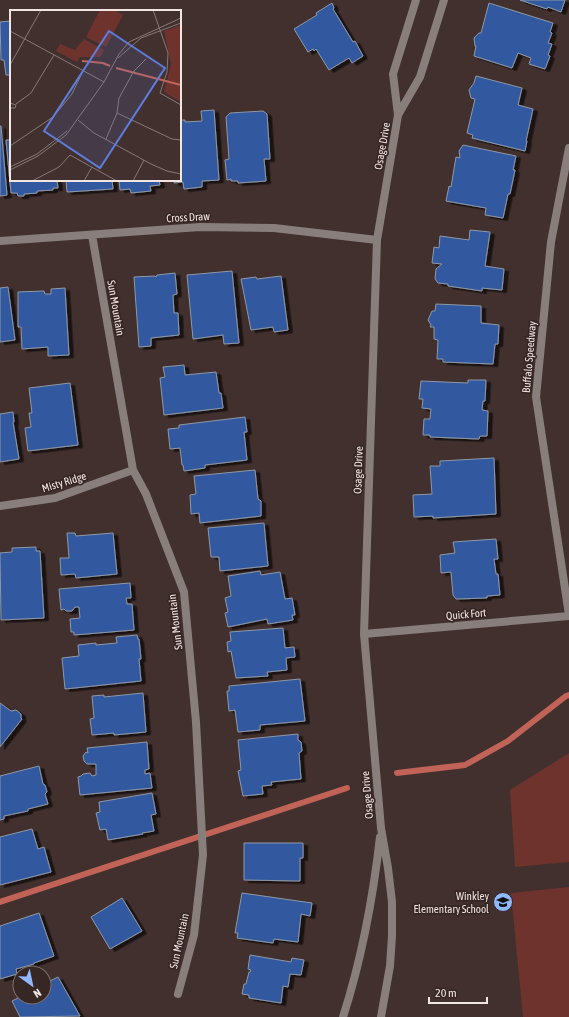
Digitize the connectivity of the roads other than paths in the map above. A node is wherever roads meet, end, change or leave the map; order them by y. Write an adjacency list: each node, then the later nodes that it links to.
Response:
1 (416, 0): 3 (street, Osage Drive)
2 (444, 0): 3 (street, Osage Drive)
3 (398, 115): 6 (street, Osage Drive)
4 (569, 148): 10 (street, Buffalo Speedway)
5 (92, 235): 6 (street, Cross Draw); 7 (street, Cross Draw); 8 (street, Sun Mountain)
6 (377, 240): 11 (street, Osage Drive)
7 (0, 241)
8 (133, 470): 9 (street, Misty Ridge); 13 (street, Sun Mountain)
9 (0, 506)
10 (569, 616): 11 (street, Quick Fort)
11 (364, 634): 12 (street, Osage Drive)
12 (381, 828): 14 (street, Osage Drive); 15 (street, Osage Drive)
13 (178, 994)
14 (343, 1017)
15 (381, 1017)

